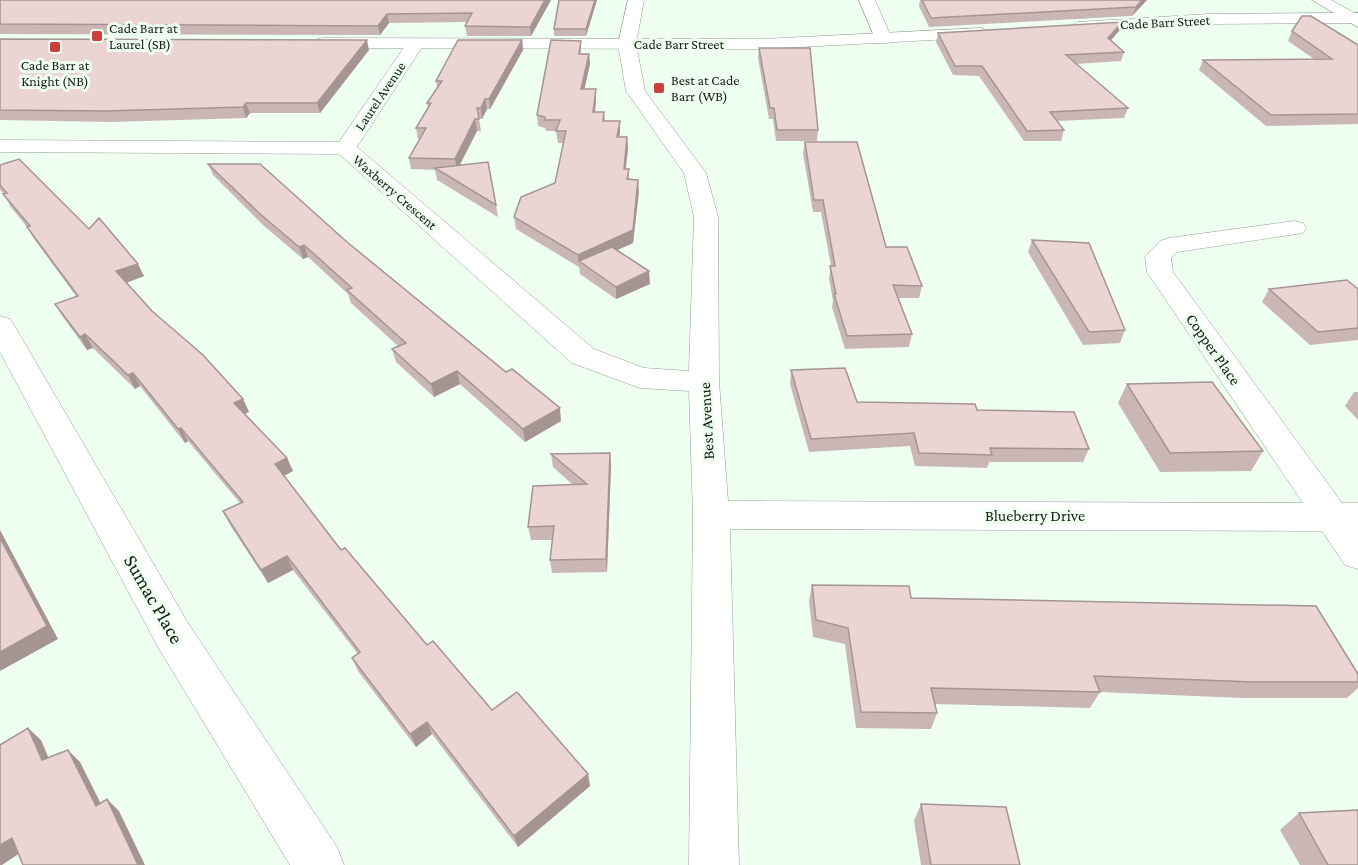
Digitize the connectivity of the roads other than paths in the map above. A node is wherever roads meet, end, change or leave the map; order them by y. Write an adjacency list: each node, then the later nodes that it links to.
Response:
1 (636, 0): 10 (street, Best Avenue)
2 (867, 0): 7 (street)
3 (1320, 0): 4 (street)
4 (1356, 19): 5 (street, Cade Barr Street)
5 (1064, 28)
6 (997, 32): 7 (street, Cade Barr Street)
7 (883, 39): 10 (street, Cade Barr Street)
8 (307, 43): 9 (street, Cade Barr Street)
9 (415, 44): 10 (street, Cade Barr Street); 12 (street, Laurel Avenue)
10 (627, 44): 15 (street, Best Avenue)
11 (0, 146): 12 (street, Waxberry Crescent)
12 (345, 148): 15 (street, Waxberry Crescent)
13 (1294, 228): 17 (street, Copper Place)
14 (0, 325): 19 (street, Sumac Place)
15 (704, 382): 16 (street, Best Avenue)
16 (711, 515): 17 (street, Blueberry Drive); 20 (street, Best Avenue)
17 (1345, 516): 18 (street, Copper Place)
18 (1358, 554)
19 (320, 865)
20 (714, 865)

